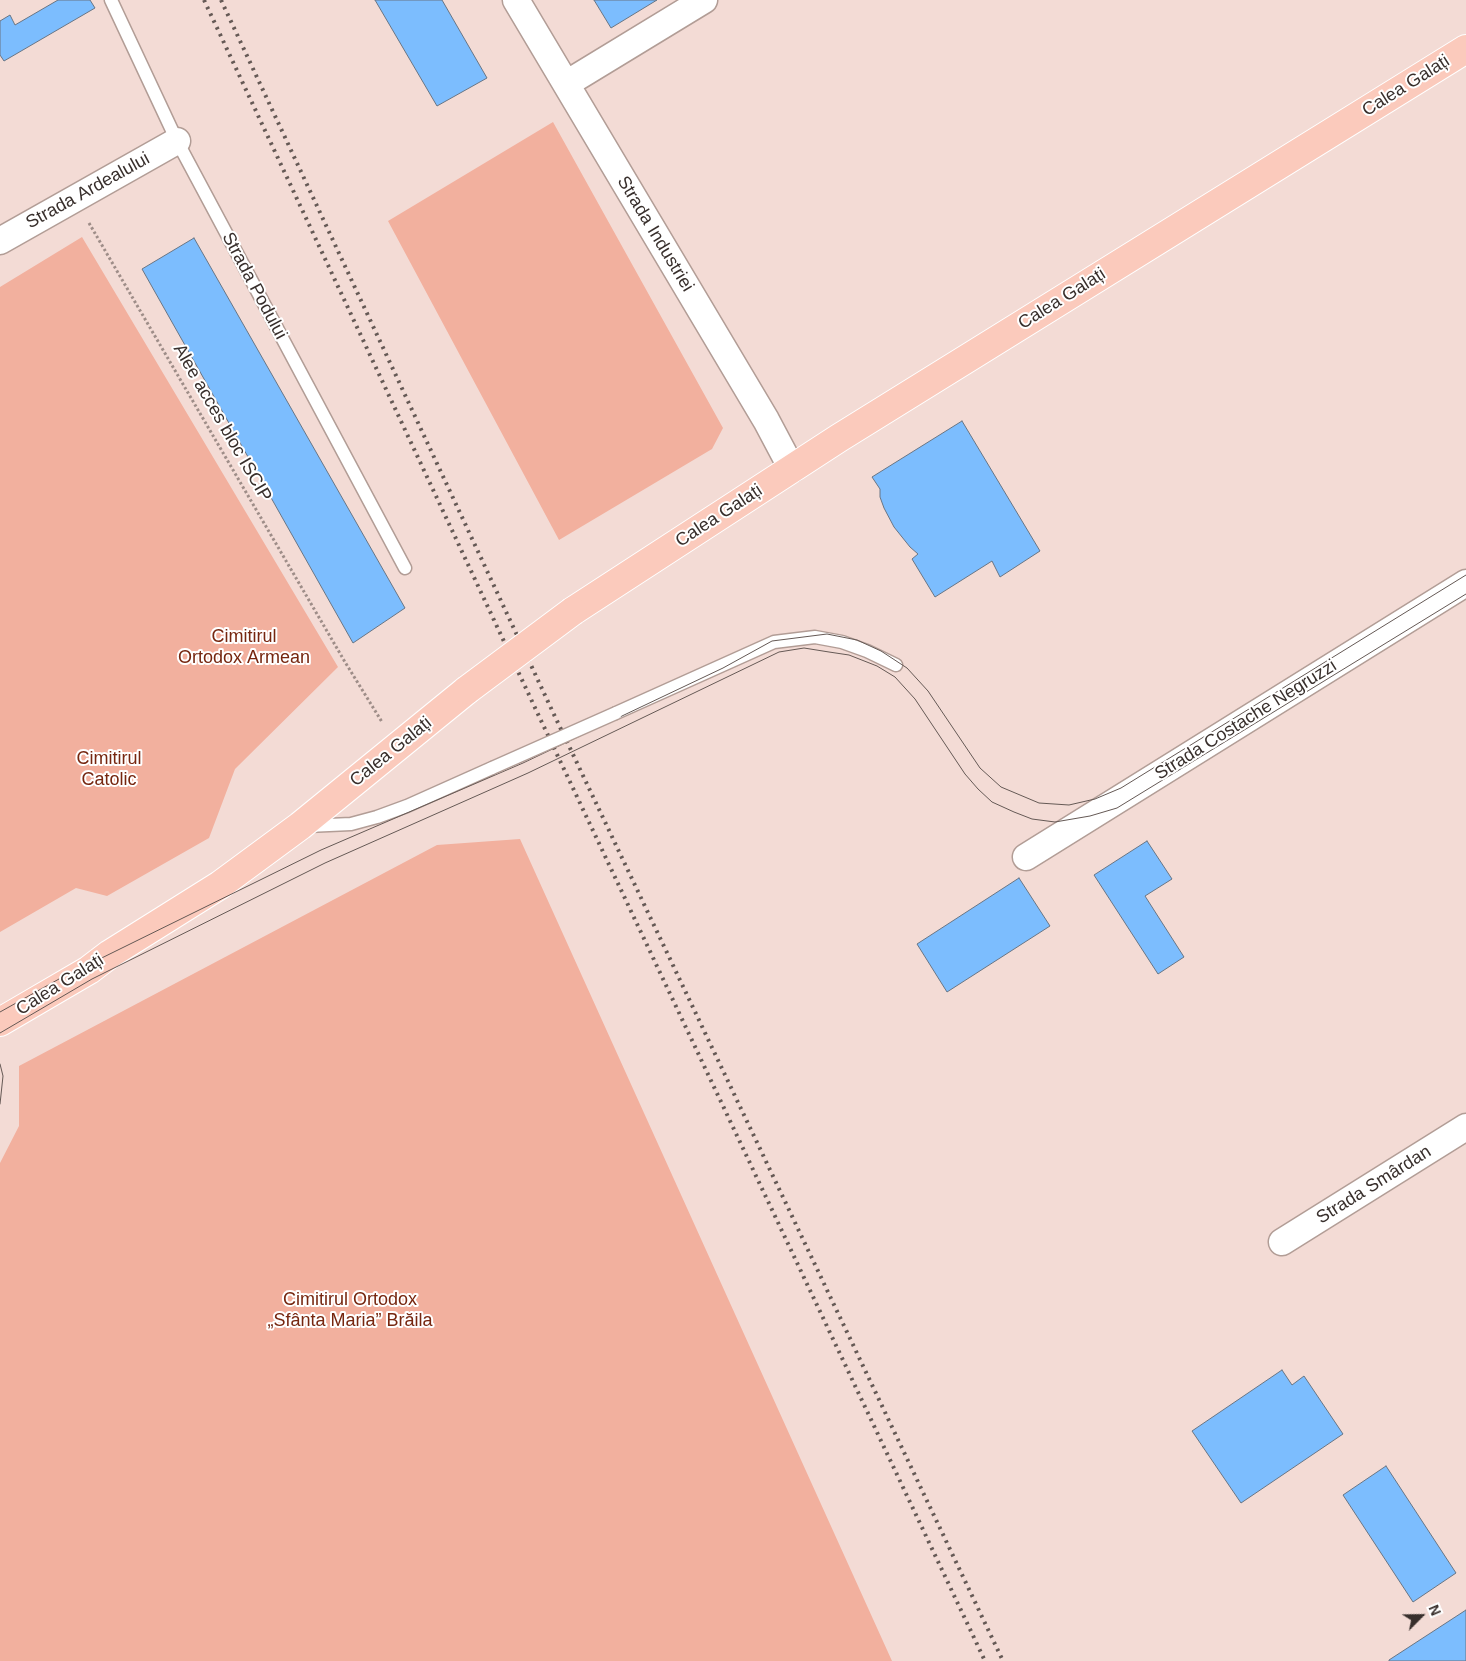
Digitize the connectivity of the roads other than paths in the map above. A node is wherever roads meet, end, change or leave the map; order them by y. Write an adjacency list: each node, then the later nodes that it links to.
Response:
1 (111, 0): 6 (lane, Strada Podului)
2 (516, 0): 5 (street, Strada Industriei)
3 (704, 0): 5 (street)
4 (1466, 49): 8 (main road, Calea Galați)
5 (566, 84): 8 (street, Strada Industriei)
6 (177, 141): 7 (street, Strada Ardealului); 9 (lane, Strada Podului)
7 (0, 241)
8 (792, 469): 12 (main road, Calea Galați, bridge)
9 (405, 568)
10 (1466, 583): 13 (street, Strada Costache Negruzzi)
11 (896, 665): 12 (lane, bridge)
12 (300, 826): 14 (main road, Calea Galați)
13 (1026, 857)
14 (0, 1022)
15 (1466, 1127): 16 (street, Strada Smârdan)
16 (1282, 1242)

